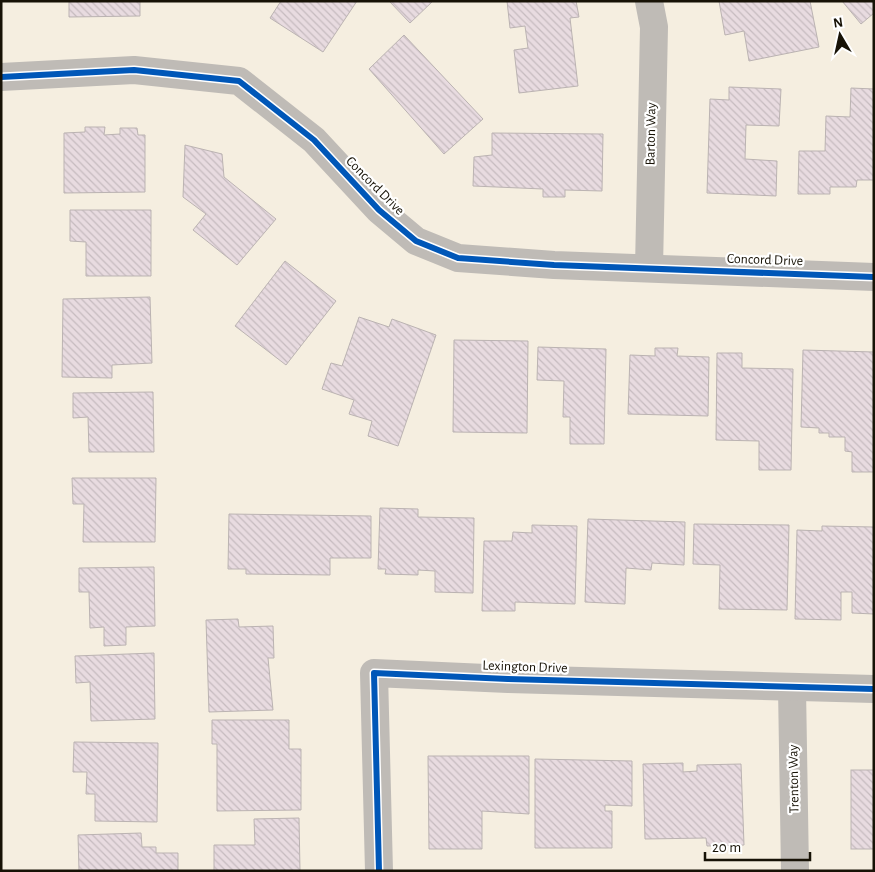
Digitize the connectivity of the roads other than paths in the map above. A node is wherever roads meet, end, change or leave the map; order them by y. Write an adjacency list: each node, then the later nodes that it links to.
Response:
1 (649, 1): 3 (street, Barton Way)
2 (1, 77): 3 (street, Concord Drive)
3 (649, 268): 4 (street, Concord Drive)
4 (874, 277)
5 (792, 688): 6 (street, Lexington Drive); 7 (street, Lexington Drive); 8 (street, Trenton Way)
6 (874, 689)
7 (379, 871)
8 (795, 871)

